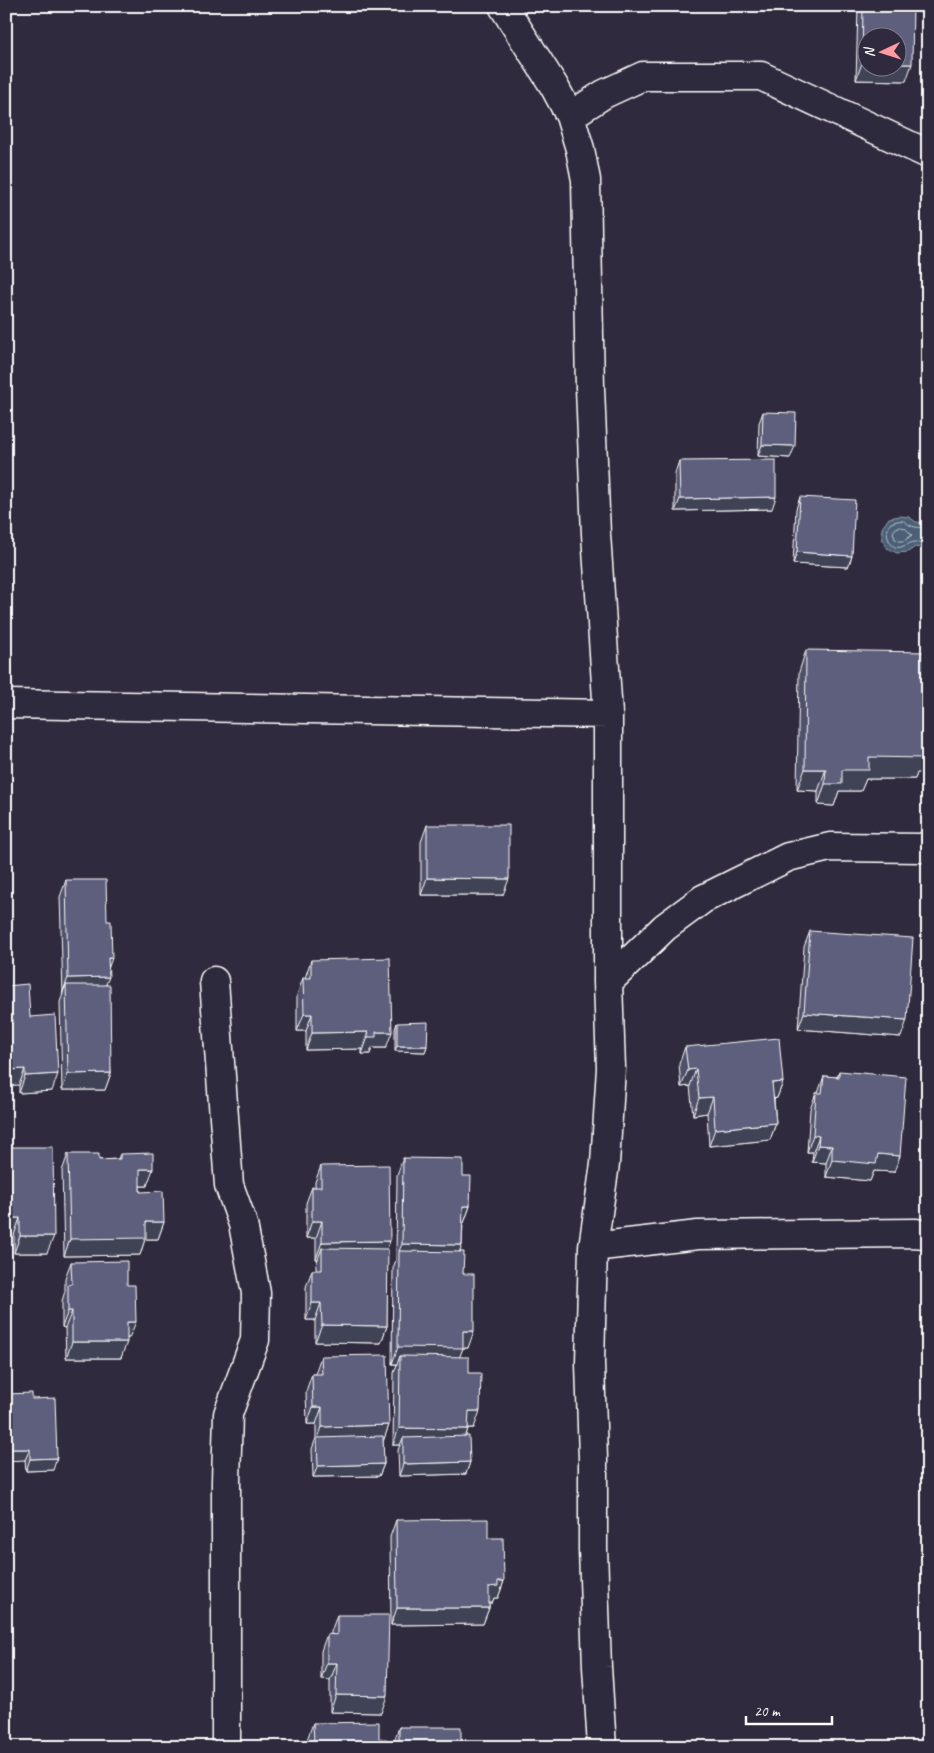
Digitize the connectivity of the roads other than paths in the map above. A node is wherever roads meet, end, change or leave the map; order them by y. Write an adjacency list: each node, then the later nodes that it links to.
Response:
1 (503, 6): 2 (street)
2 (570, 116): 3 (street); 5 (street)
3 (928, 154)
4 (6, 704): 5 (street)
5 (608, 714): 8 (street)
6 (928, 845): 8 (street)
7 (214, 981): 11 (street)
8 (608, 982): 10 (street)
9 (928, 1235): 10 (street)
10 (593, 1248): 12 (street)
11 (226, 1747)
12 (602, 1747)

